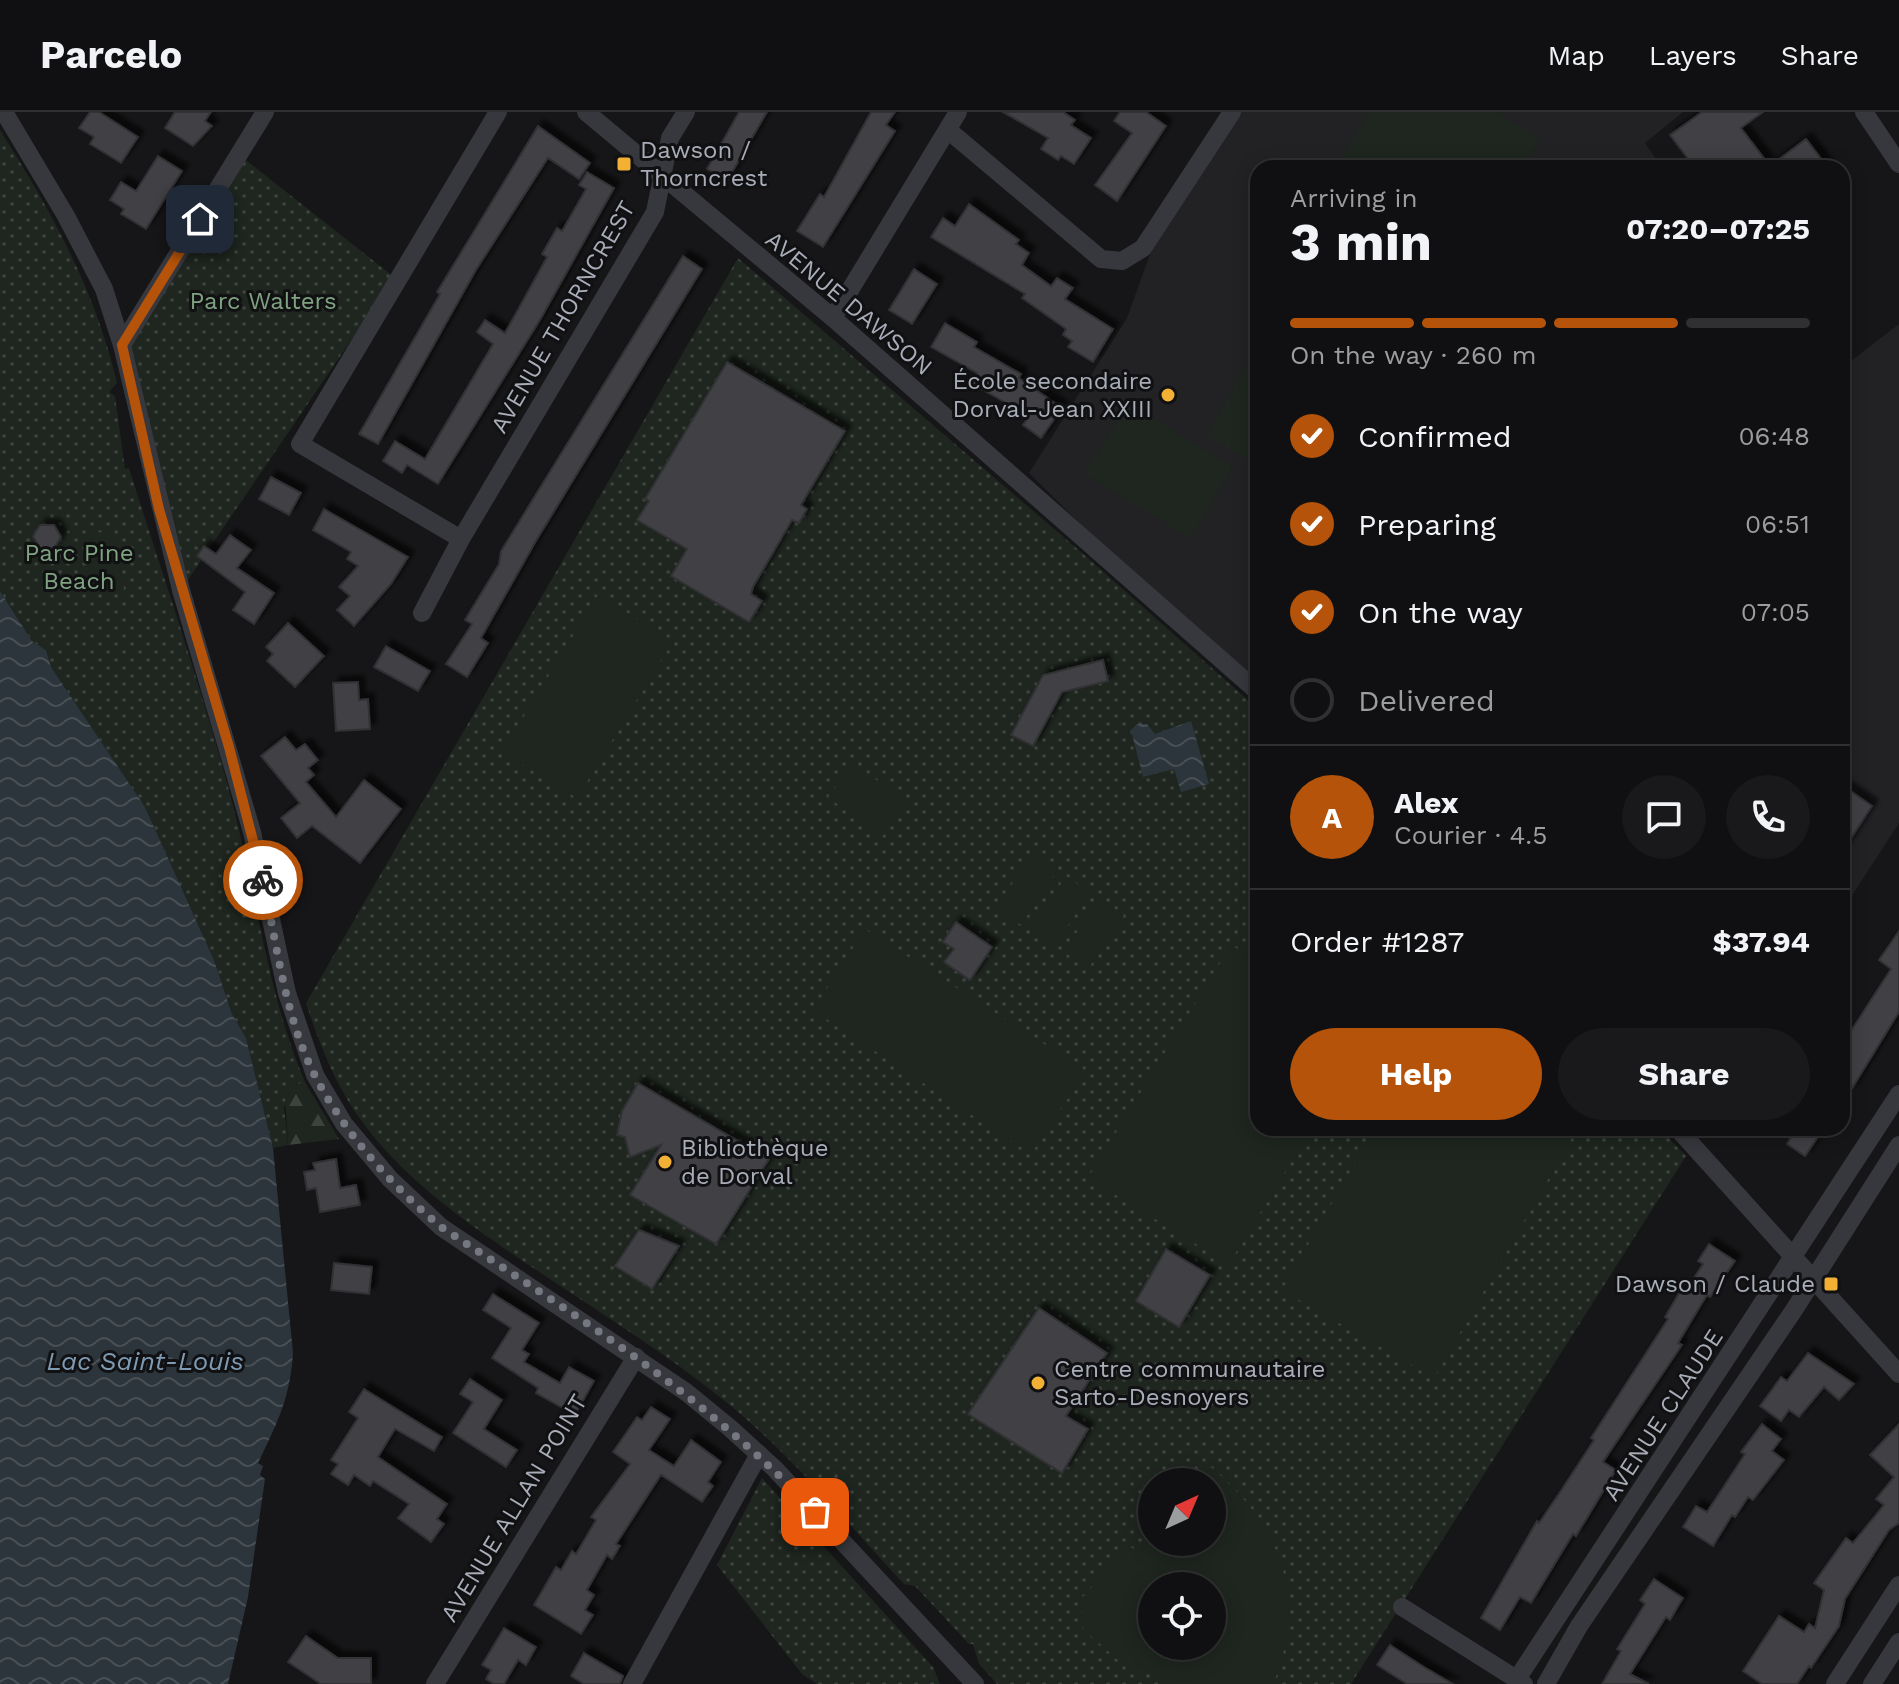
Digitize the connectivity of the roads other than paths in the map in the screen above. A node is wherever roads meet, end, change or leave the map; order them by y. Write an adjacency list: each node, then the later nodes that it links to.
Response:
1 (4, 112): 13 (street)
2 (265, 112): 13 (street)
3 (498, 112): 14 (street)
4 (586, 112): 11 (street, AVENUE DAWSON)
5 (686, 112): 11 (street, AVENUE THORNCREST)
6 (958, 112): 9 (street)
7 (1232, 112): 9 (street)
8 (1864, 112): 10 (street)
9 (948, 130): 12 (street)
10 (1899, 164)
11 (662, 177): 12 (street, AVENUE DAWSON); 14 (street, AVENUE THORNCREST)
12 (833, 318): 16 (street, AVENUE DAWSON)
13 (122, 345): 22 (street)
14 (461, 539): 15 (street, AVENUE THORNCREST)
15 (422, 613)
16 (1250, 685)
17 (1899, 1094): 20 (street, AVENUE CLAUDE)
18 (1684, 1136): 20 (street)
19 (1899, 1145): 21 (street, AVENUE CLAUDE)
20 (1795, 1259): 21 (street); 29 (street, AVENUE CLAUDE)
21 (1814, 1278): 23 (street); 32 (street, AVENUE CLAUDE)
22 (636, 1357): 24 (street); 28 (street, AVENUE ALLAN POINT)
23 (1899, 1374)
24 (759, 1454): 30 (street); 31 (street)
25 (1899, 1585): 33 (street)
26 (1402, 1607): 29 (street)
27 (1899, 1642): 34 (street)
28 (441, 1682)
29 (1520, 1682)
30 (632, 1684)
31 (975, 1684)
32 (1546, 1684)
33 (1835, 1684)
34 (1872, 1684)

